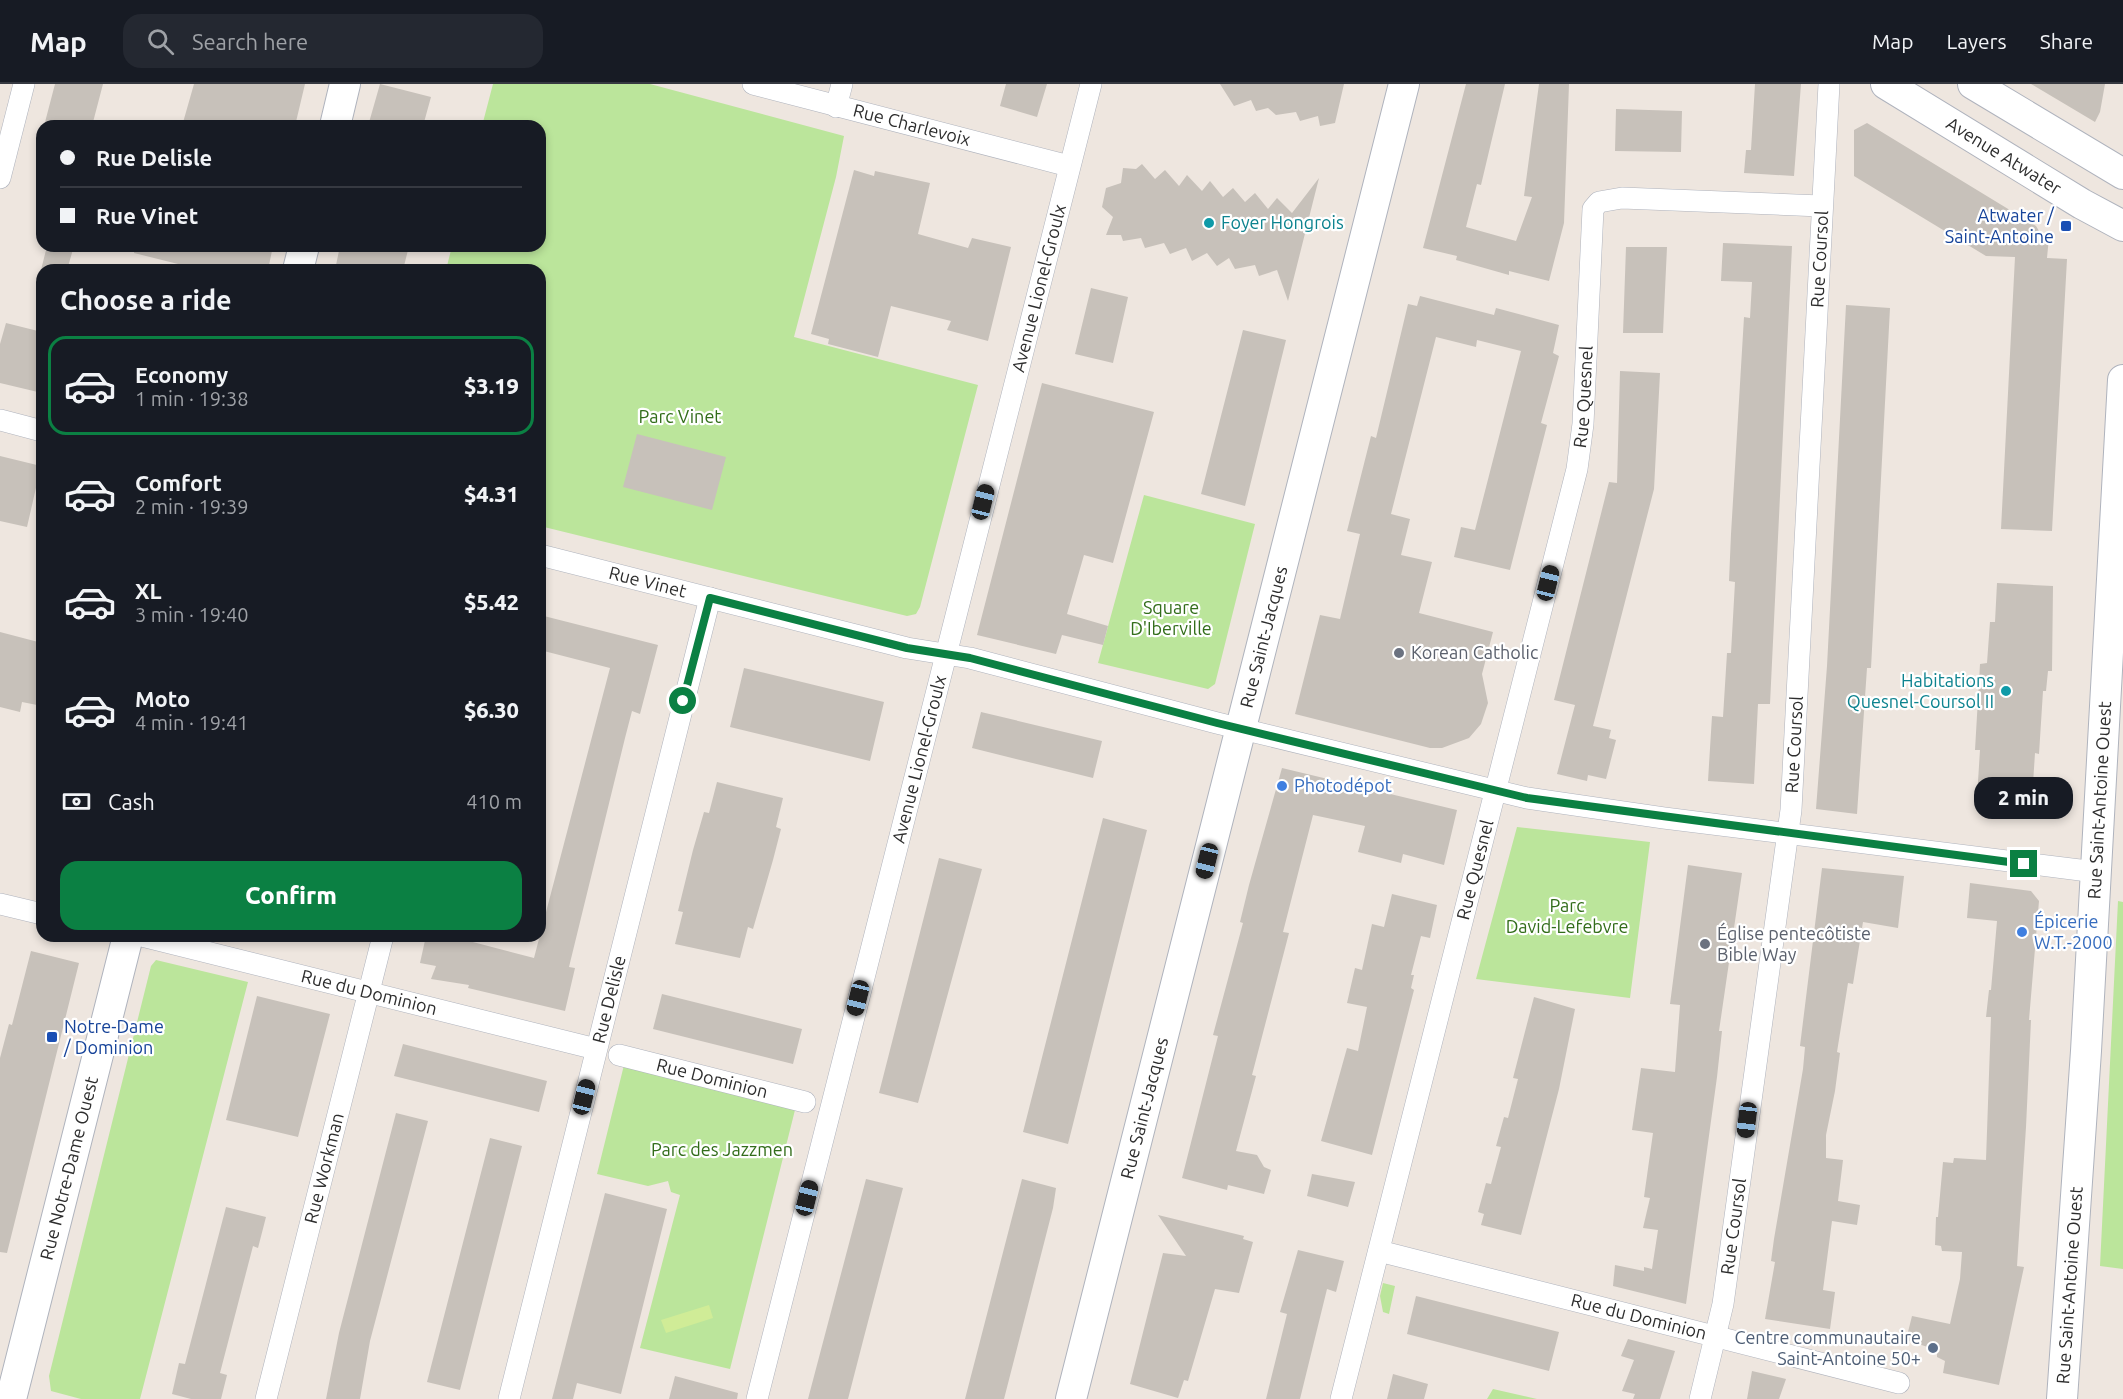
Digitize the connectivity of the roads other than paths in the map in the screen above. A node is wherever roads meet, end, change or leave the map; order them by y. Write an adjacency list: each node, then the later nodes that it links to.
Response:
1 (24, 84): 14 (street)
2 (345, 84): 11 (main road)
3 (753, 84): 10 (street, Rue Charlevoix)
4 (842, 84): 10 (street)
5 (1091, 84): 12 (street, Avenue Lionel-Groulx)
6 (1404, 84): 23 (main road, Rue Saint-Jacques)
7 (1829, 84): 15 (street, Rue Coursol)
8 (1886, 84): 16 (main road, Avenue Atwater)
9 (1973, 84): 13 (main road)
10 (836, 106): 12 (street, Rue Charlevoix)
11 (336, 120)
12 (1070, 166): 22 (street, Avenue Lionel-Groulx)
13 (2123, 174)
14 (0, 178)
15 (1821, 206): 24 (street, Rue Quesnel); 25 (street, Rue Coursol)
16 (2123, 226)
17 (2123, 380): 26 (main road, Rue Saint-Antoine Ouest)
18 (0, 420): 19 (street)
19 (36, 429)
20 (546, 557): 21 (street, Rue Vinet)
21 (710, 598): 22 (street, Rue Vinet); 33 (street, Rue Delisle)
22 (944, 655): 23 (street, Rue Vinet); 42 (street, Avenue Lionel-Groulx)
23 (1240, 728): 24 (street, Rue Vinet); 43 (main road, Rue Saint-Jacques)
24 (1495, 790): 25 (street, Rue Vinet); 36 (street, Rue Quesnel)
25 (1788, 834): 26 (street, Rue Vinet); 37 (street, Rue Coursol)
26 (2096, 872): 46 (main road, Rue Saint-Antoine Ouest)
27 (0, 904): 28 (street)
28 (36, 913)
29 (126, 942): 39 (main road, Rue Notre-Dame Ouest)
30 (167, 942): 32 (street, Rue du Dominion)
31 (381, 942): 32 (street, Rue Workman)
32 (369, 991): 33 (street, Rue du Dominion); 40 (street, Rue Workman)
33 (596, 1049): 41 (street, Rue Delisle)
34 (619, 1055): 35 (street, Rue Dominion)
35 (804, 1102)
36 (1379, 1251): 37 (street, Rue du Dominion); 44 (street, Rue Quesnel)
37 (1717, 1336): 38 (street, Rue du Dominion); 45 (street, Rue Coursol)
38 (1899, 1383)
39 (11, 1399)
40 (266, 1399)
41 (509, 1399)
42 (757, 1399)
43 (1071, 1399)
44 (1341, 1399)
45 (1700, 1399)
46 (2062, 1399)

